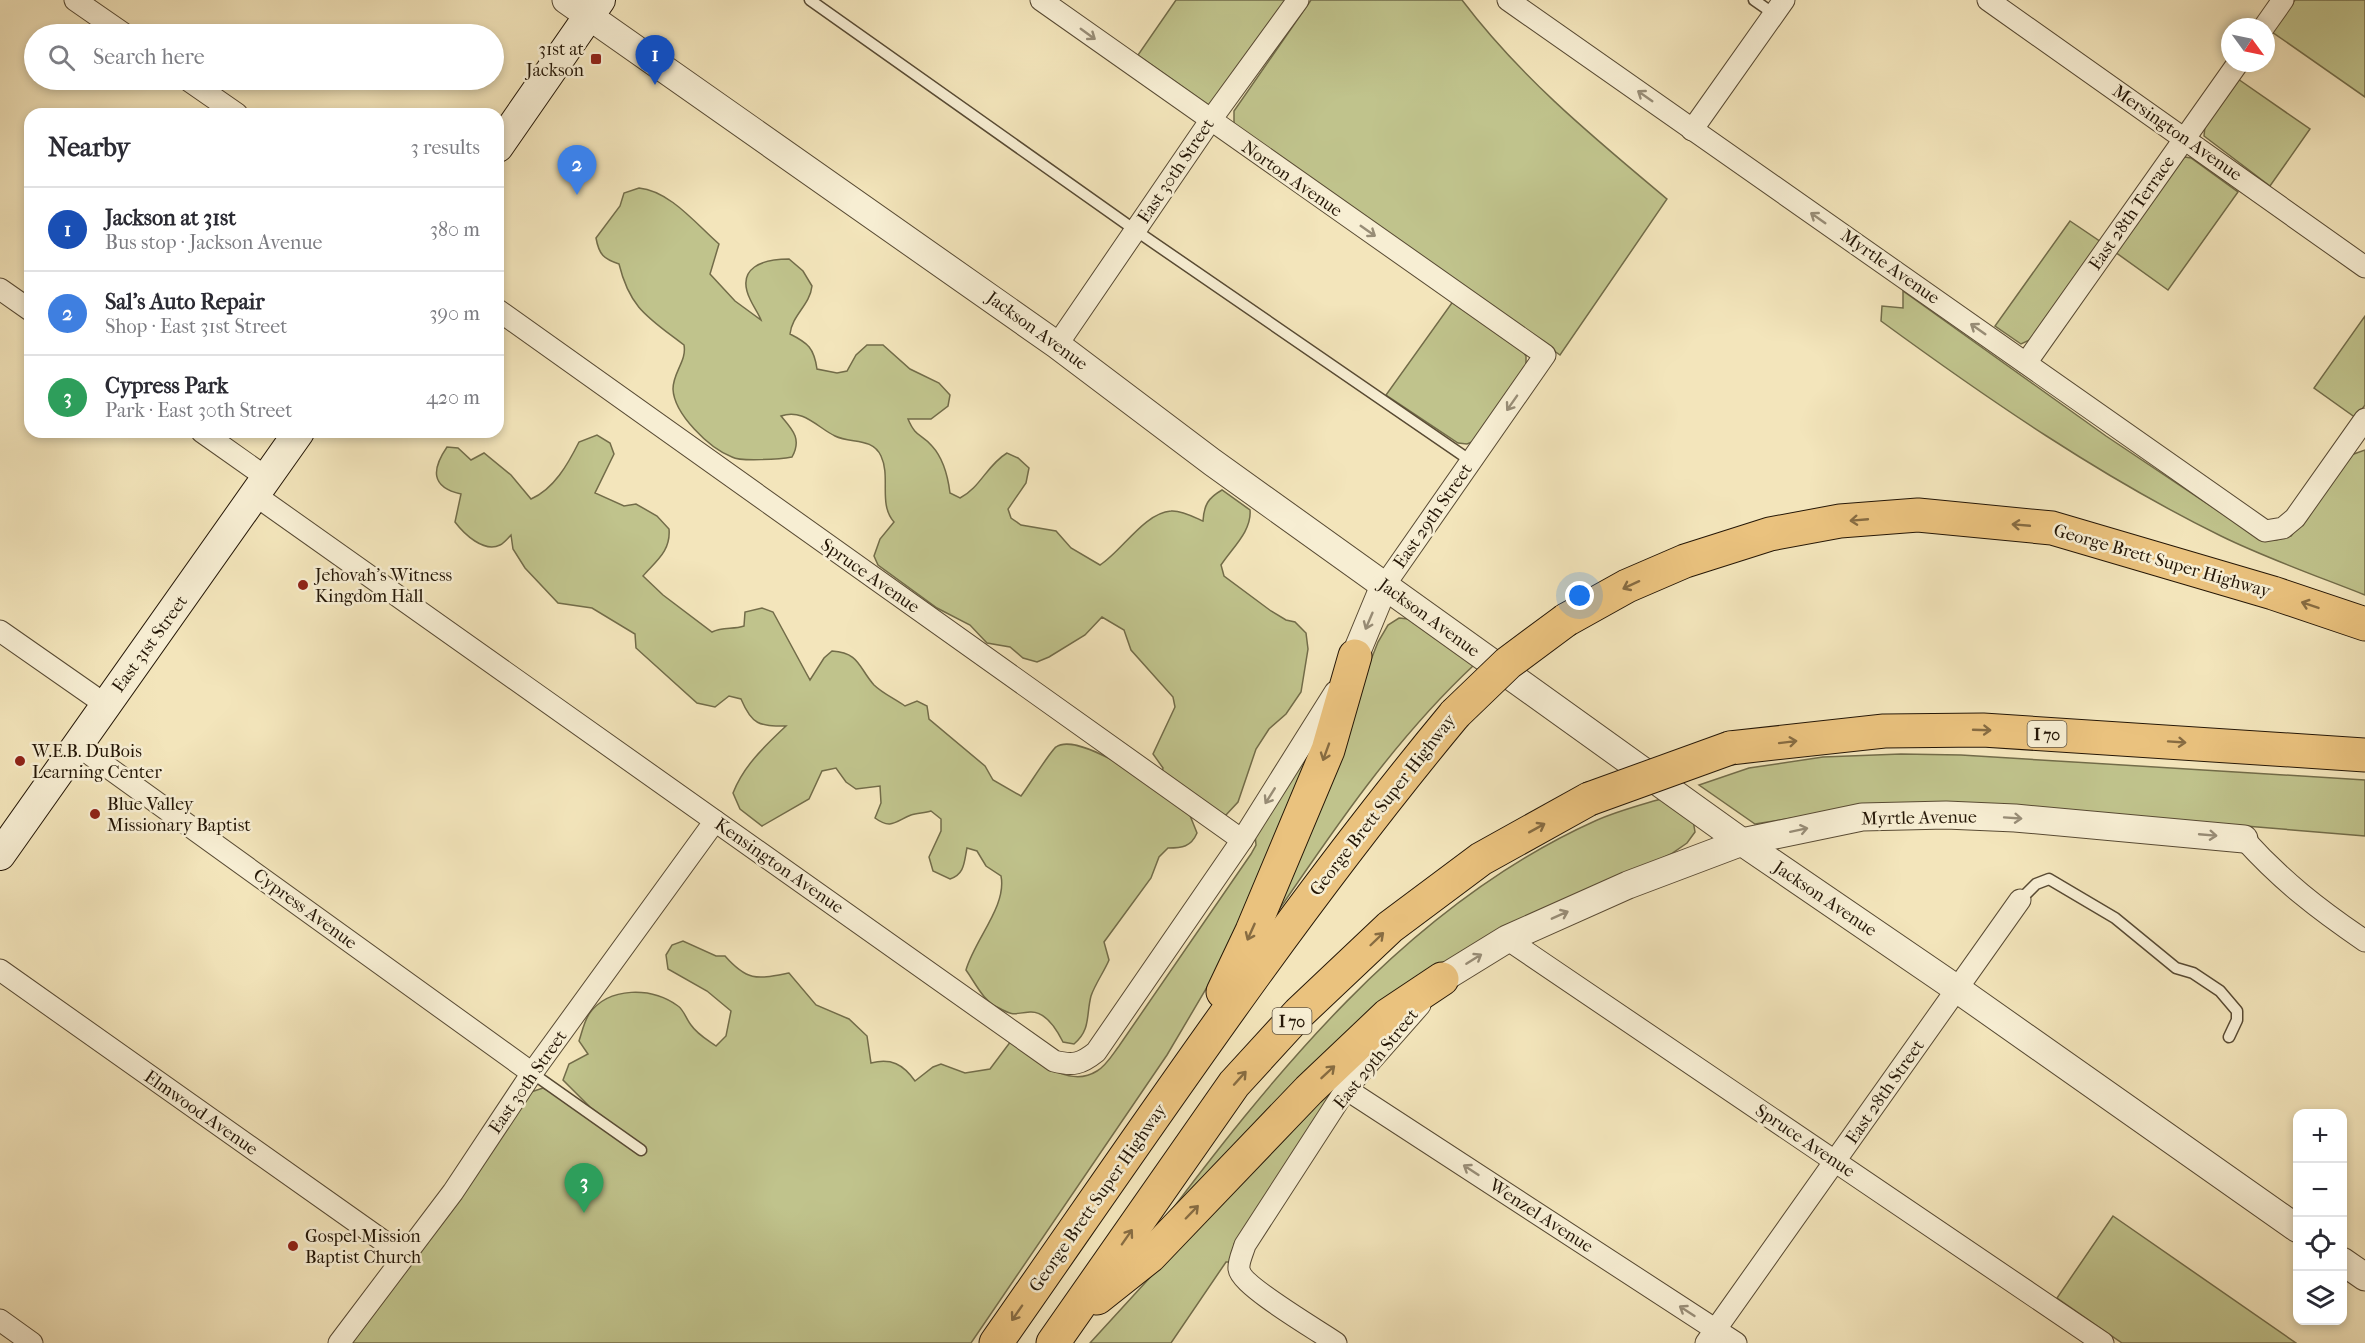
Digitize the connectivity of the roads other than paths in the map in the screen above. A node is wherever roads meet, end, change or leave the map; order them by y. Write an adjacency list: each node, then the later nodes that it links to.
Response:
1 (75, 0): 12 (street)
2 (810, 0): 20 (lane)
3 (1041, 0): 16 (street, Norton Avenue, one-way to 16)
4 (1298, 0): 16 (street, East 30th Street)
5 (1508, 0): 17 (street, Myrtle Avenue, one-way to 5)
6 (1754, 0): 10 (lane)
7 (1988, 0): 19 (street, Mersington Avenue)
8 (2283, 0): 11 (street)
9 (585, 5): 18 (main road); 25 (street, Jackson Avenue)
10 (1779, 7): 17 (street)
11 (2270, 18)
12 (110, 24)
13 (2232, 72): 19 (street, East 28th Terrace)
14 (202, 90): 15 (street)
15 (228, 108)
16 (1210, 121): 20 (street, East 30th Street); 26 (street, Norton Avenue, one-way to 26)
17 (1692, 130): 27 (street, Myrtle Avenue, one-way to 17)
18 (504, 137)
19 (2184, 138): 21 (street, Mersington Avenue); 27 (street, East 28th Terrace)
20 (1135, 230): 25 (street, East 30th Street); 31 (lane)
21 (2365, 267)
22 (0, 289): 23 (street)
23 (24, 306)
24 (504, 314): 42 (street, Spruce Avenue)
25 (1057, 345): 33 (street, Jackson Avenue)
26 (1545, 355): 31 (street, East 29th Street, one-way to 31)
27 (2026, 363): 28 (street, Myrtle Avenue)
28 (2361, 431)
29 (208, 438): 32 (street, Kensington Avenue)
30 (295, 438): 32 (main road, East 31st Street)
31 (1472, 461): 33 (street, East 29th Street)
32 (261, 487): 37 (main road, East 31st Street); 40 (street, Kensington Avenue)
33 (1384, 586): 36 (street, East 29th Street, one-way to 36); 43 (street, Jackson Avenue)
34 (2365, 624): 53 (highway, George Brett Super Highway, one-way to 53, bridge)
35 (0, 631): 37 (street)
36 (1355, 656): 42 (street, East 29th Street, one-way to 42); 53 (highway, one-way to 53)
37 (106, 705): 38 (main road, East 31st Street)
38 (77, 745): 44 (main road, East 31st Street); 52 (street, Cypress Avenue)
39 (2365, 755): 62 (highway, I 70, one-way to 39, bridge)
40 (715, 820): 42 (street, Kensington Avenue); 52 (street, East 30th Street)
41 (2244, 839): 43 (street, Myrtle Avenue, one-way to 41); 47 (street)
42 (1242, 840)
43 (1742, 842): 46 (street, Myrtle Avenue, one-way to 43); 50 (street, Jackson Avenue)
44 (0, 855)
45 (2020, 900): 50 (street, East 28th Street); 51 (lane)
46 (1507, 939): 49 (street, East 29th Street, one-way to 46); 56 (street, Spruce Avenue)
47 (2365, 941)
48 (0, 970): 58 (street, Elmwood Avenue)
49 (1442, 979): 54 (street, East 29th Street); 62 (highway, one-way to 49)
50 (1957, 989): 56 (street, East 28th Street); 57 (street, Jackson Avenue)
51 (2229, 1037)
52 (532, 1073): 55 (lane); 58 (street, East 30th Street)
53 (1183, 1076): 66 (highway, George Brett Super Highway, one-way to 66)
54 (1346, 1089): 63 (street, Wenzel Avenue, one-way to 54); 67 (street, East 29th Street)
55 (641, 1150)
56 (1836, 1162): 63 (street, East 28th Street); 69 (street, Spruce Avenue)
57 (2293, 1225)
58 (403, 1255): 65 (street, East 30th Street)
59 (2347, 1264): 60 (street)
60 (2365, 1276)
61 (0, 1320): 64 (street)
62 (1061, 1331)
63 (1711, 1336): 68 (street, Wenzel Avenue)
64 (32, 1343)
65 (339, 1343)
66 (996, 1343)
67 (1336, 1343)
68 (1736, 1343)
69 (2103, 1343)

